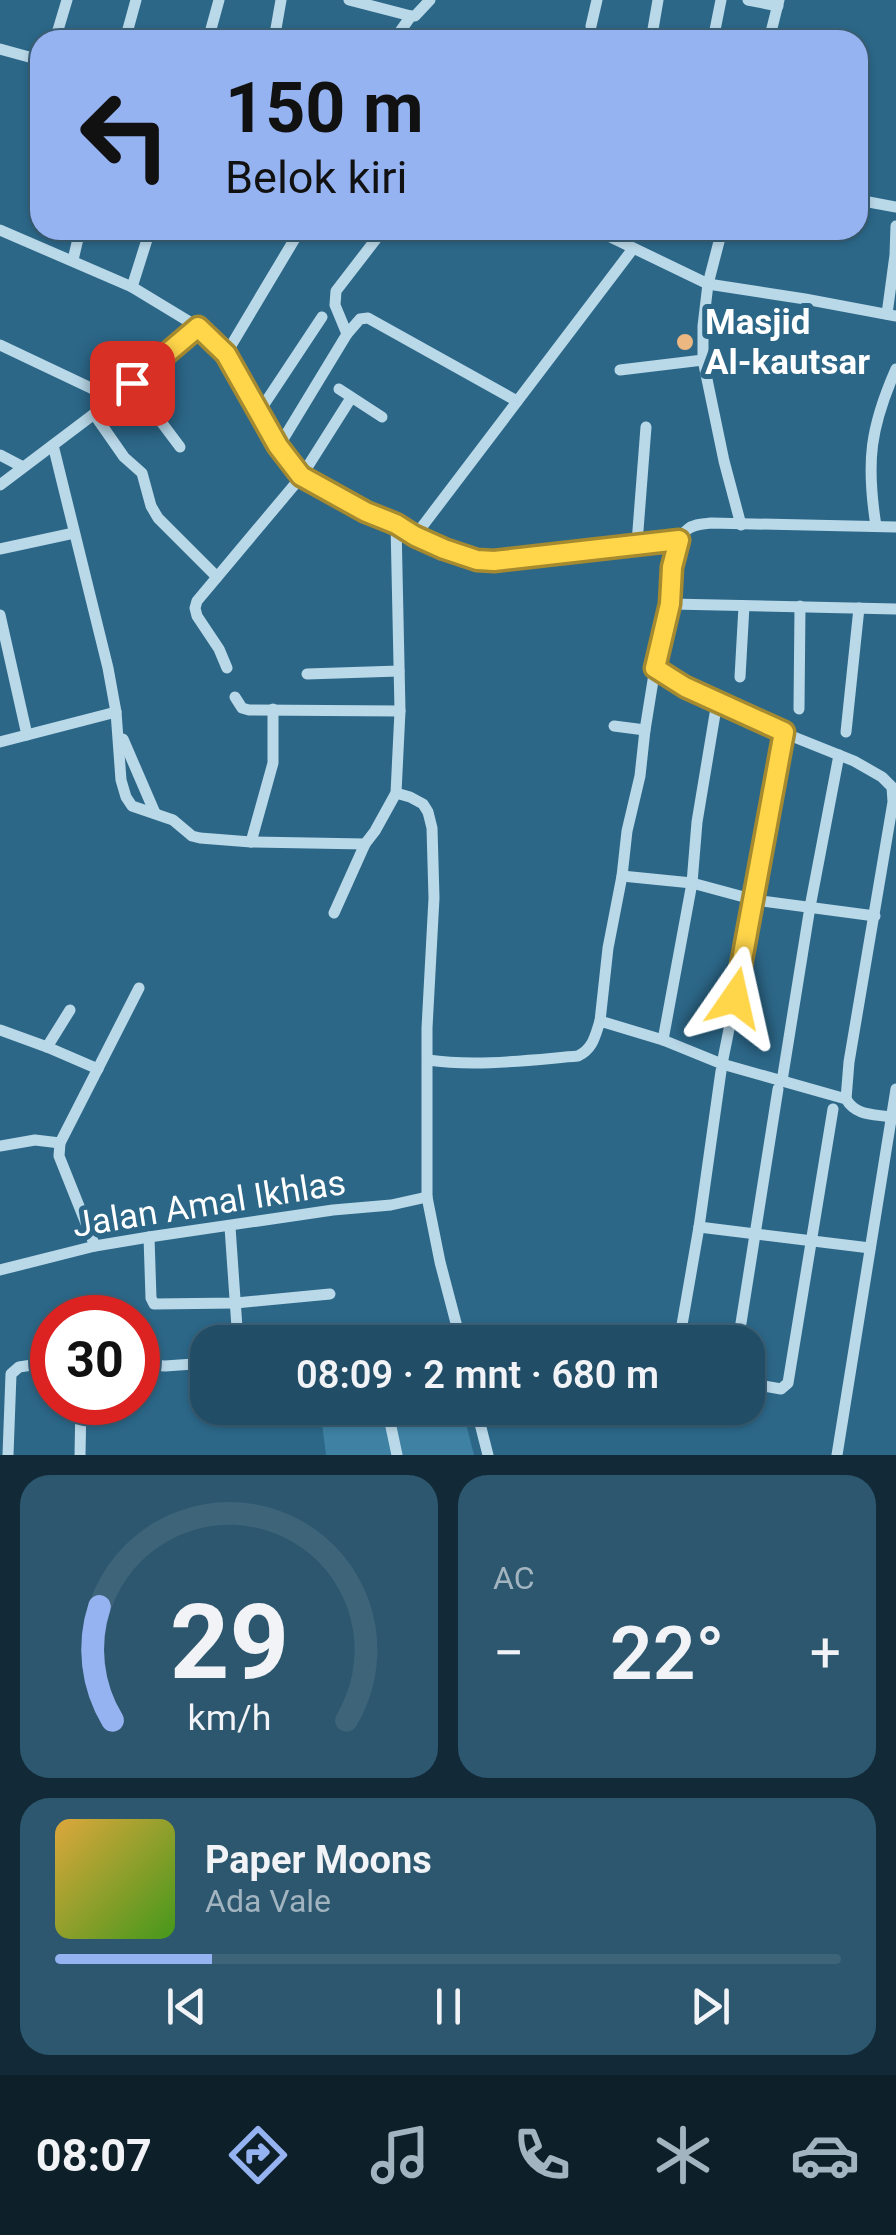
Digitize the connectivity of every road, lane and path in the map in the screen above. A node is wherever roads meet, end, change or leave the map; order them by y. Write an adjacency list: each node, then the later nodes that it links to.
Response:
1 (67, 0): 14 (street)
2 (136, 0): 15 (street)
3 (219, 0): 16 (street)
4 (281, 0): 17 (street)
5 (350, 0): 12 (street)
6 (430, 0): 12 (street)
7 (598, 0): 13 (street)
8 (658, 0): 19 (street)
9 (721, 0): 20 (street)
10 (748, 0): 11 (street)
11 (779, 3): 21 (street)
12 (411, 16): 18 (street)
13 (591, 26)
14 (58, 30)
15 (128, 30)
16 (211, 30)
17 (276, 30)
18 (401, 30)
19 (653, 30)
20 (715, 30)
21 (772, 30)
22 (0, 49): 23 (street)
23 (30, 57)
24 (868, 202): 25 (street)
25 (896, 207)
26 (896, 226): 39 (street)
27 (3, 232): 34 (street); 36 (street)
28 (78, 240): 36 (street)
29 (147, 240): 38 (street)
30 (294, 240): 44 (street)
31 (375, 240): 42 (street)
32 (614, 240): 35 (street)
33 (719, 240): 37 (street)
34 (0, 247)
35 (632, 250): 37 (street); 52 (street)
36 (73, 260): 38 (street)
37 (708, 284): 39 (street); 45 (street)
38 (132, 287): 41 (street)
39 (892, 315)
40 (322, 316): 53 (street)
41 (198, 327): 44 (street); 48 (street)
42 (346, 334): 52 (street); 58 (street)
43 (0, 345): 50 (street)
44 (226, 354): 53 (street)
45 (703, 360): 47 (street); 65 (street)
46 (896, 369): 66 (street)
47 (620, 370)
48 (132, 383): 50 (street); 59 (street)
49 (339, 389): 51 (street)
50 (112, 398): 54 (street)
51 (351, 398): 55 (street); 62 (street)
52 (517, 401): 69 (street)
53 (259, 412): 58 (street)
54 (94, 414): 57 (street); 73 (street)
55 (382, 417)
56 (646, 427): 71 (street)
57 (53, 445): 61 (street); 68 (street)
58 (278, 446): 62 (street)
59 (180, 447)
60 (0, 455): 61 (street)
61 (24, 467): 63 (street)
62 (301, 476): 64 (street); 73 (street)
63 (0, 484)
64 (396, 524): 69 (street); 82 (street)
65 (741, 525): 66 (street); 70 (street)
66 (876, 526): 67 (street)
67 (896, 527)
68 (74, 532): 72 (street); 90 (street)
69 (415, 536): 71 (street)
70 (679, 540): 71 (street); 74 (street)
71 (636, 543)
72 (0, 549)
73 (217, 577): 80 (street)
74 (670, 604): 75 (street); 81 (street)
75 (744, 606): 76 (street); 84 (street)
76 (800, 606): 77 (street); 88 (street)
77 (859, 608): 78 (street); 95 (street)
78 (896, 608)
79 (0, 615): 96 (street)
80 (227, 668)
81 (655, 668): 86 (street); 93 (street)
82 (399, 671): 83 (street); 89 (street)
83 (307, 674)
84 (740, 677)
85 (235, 696): 87 (street)
86 (717, 702): 94 (street); 104 (street)
87 (273, 709): 89 (street); 101 (street)
88 (798, 709)
89 (400, 710): 99 (street)
90 (116, 712): 92 (street); 96 (street)
91 (614, 726): 93 (street)
92 (118, 728): 100 (street); 100 (street)
93 (645, 730): 103 (street)
94 (784, 732): 98 (street); 105 (street)
95 (846, 732)
96 (27, 735): 97 (street)
97 (0, 742)
98 (839, 755): 106 (street); 108 (street)
99 (396, 793): 102 (street); 115 (street)
100 (156, 813): 101 (street)
101 (251, 842): 102 (street)
102 (365, 844): 107 (street)
103 (622, 876): 104 (street); 111 (street)
104 (692, 883): 105 (street); 113 (street)
105 (754, 900): 106 (street); 116 (street)
106 (810, 907): 108 (street); 118 (street)
107 (334, 913)
108 (875, 916): 120 (street)
109 (139, 988): 117 (street)
110 (70, 1010): 114 (street)
111 (600, 1021): 113 (street); 115 (street)
112 (0, 1030): 114 (street)
113 (662, 1040): 116 (street)
114 (46, 1047): 117 (street)
115 (428, 1060): 125 (street)
116 (722, 1068): 118 (street); 127 (street)
117 (98, 1069): 123 (street)
118 (780, 1085): 120 (street); 128 (street)
119 (896, 1089): 122 (street)
120 (846, 1099): 122 (street)
121 (833, 1109): 130 (street)
122 (890, 1117): 132 (street)
123 (60, 1143): 124 (street); 131 (street)
124 (0, 1146)
125 (427, 1197): 126 (street, Jalan Amal Ikhlas); 137 (street)
126 (230, 1226): 129 (street, Jalan Amal Ikhlas); 135 (street)
127 (698, 1227): 128 (street); 138 (street)
128 (754, 1233): 130 (street); 139 (street)
129 (149, 1237): 131 (street, Jalan Amal Ikhlas); 135 (street)
130 (812, 1241): 132 (street); 143 (street)
131 (95, 1246): 133 (street, Jalan Amal Ikhlas)
132 (870, 1248): 151 (street)
133 (0, 1270)
134 (330, 1294): 135 (street)
135 (236, 1303): 136 (street)
136 (237, 1325)
137 (457, 1325)
138 (681, 1325)
139 (740, 1325)
140 (30, 1365): 147 (street)
141 (190, 1365): 142 (street)
142 (160, 1366)
143 (765, 1386)
144 (81, 1425): 148 (street)
145 (391, 1425): 149 (street)
146 (480, 1425): 150 (street)
147 (8, 1455)
148 (80, 1455)
149 (397, 1455)
150 (488, 1455)
151 (837, 1455)

